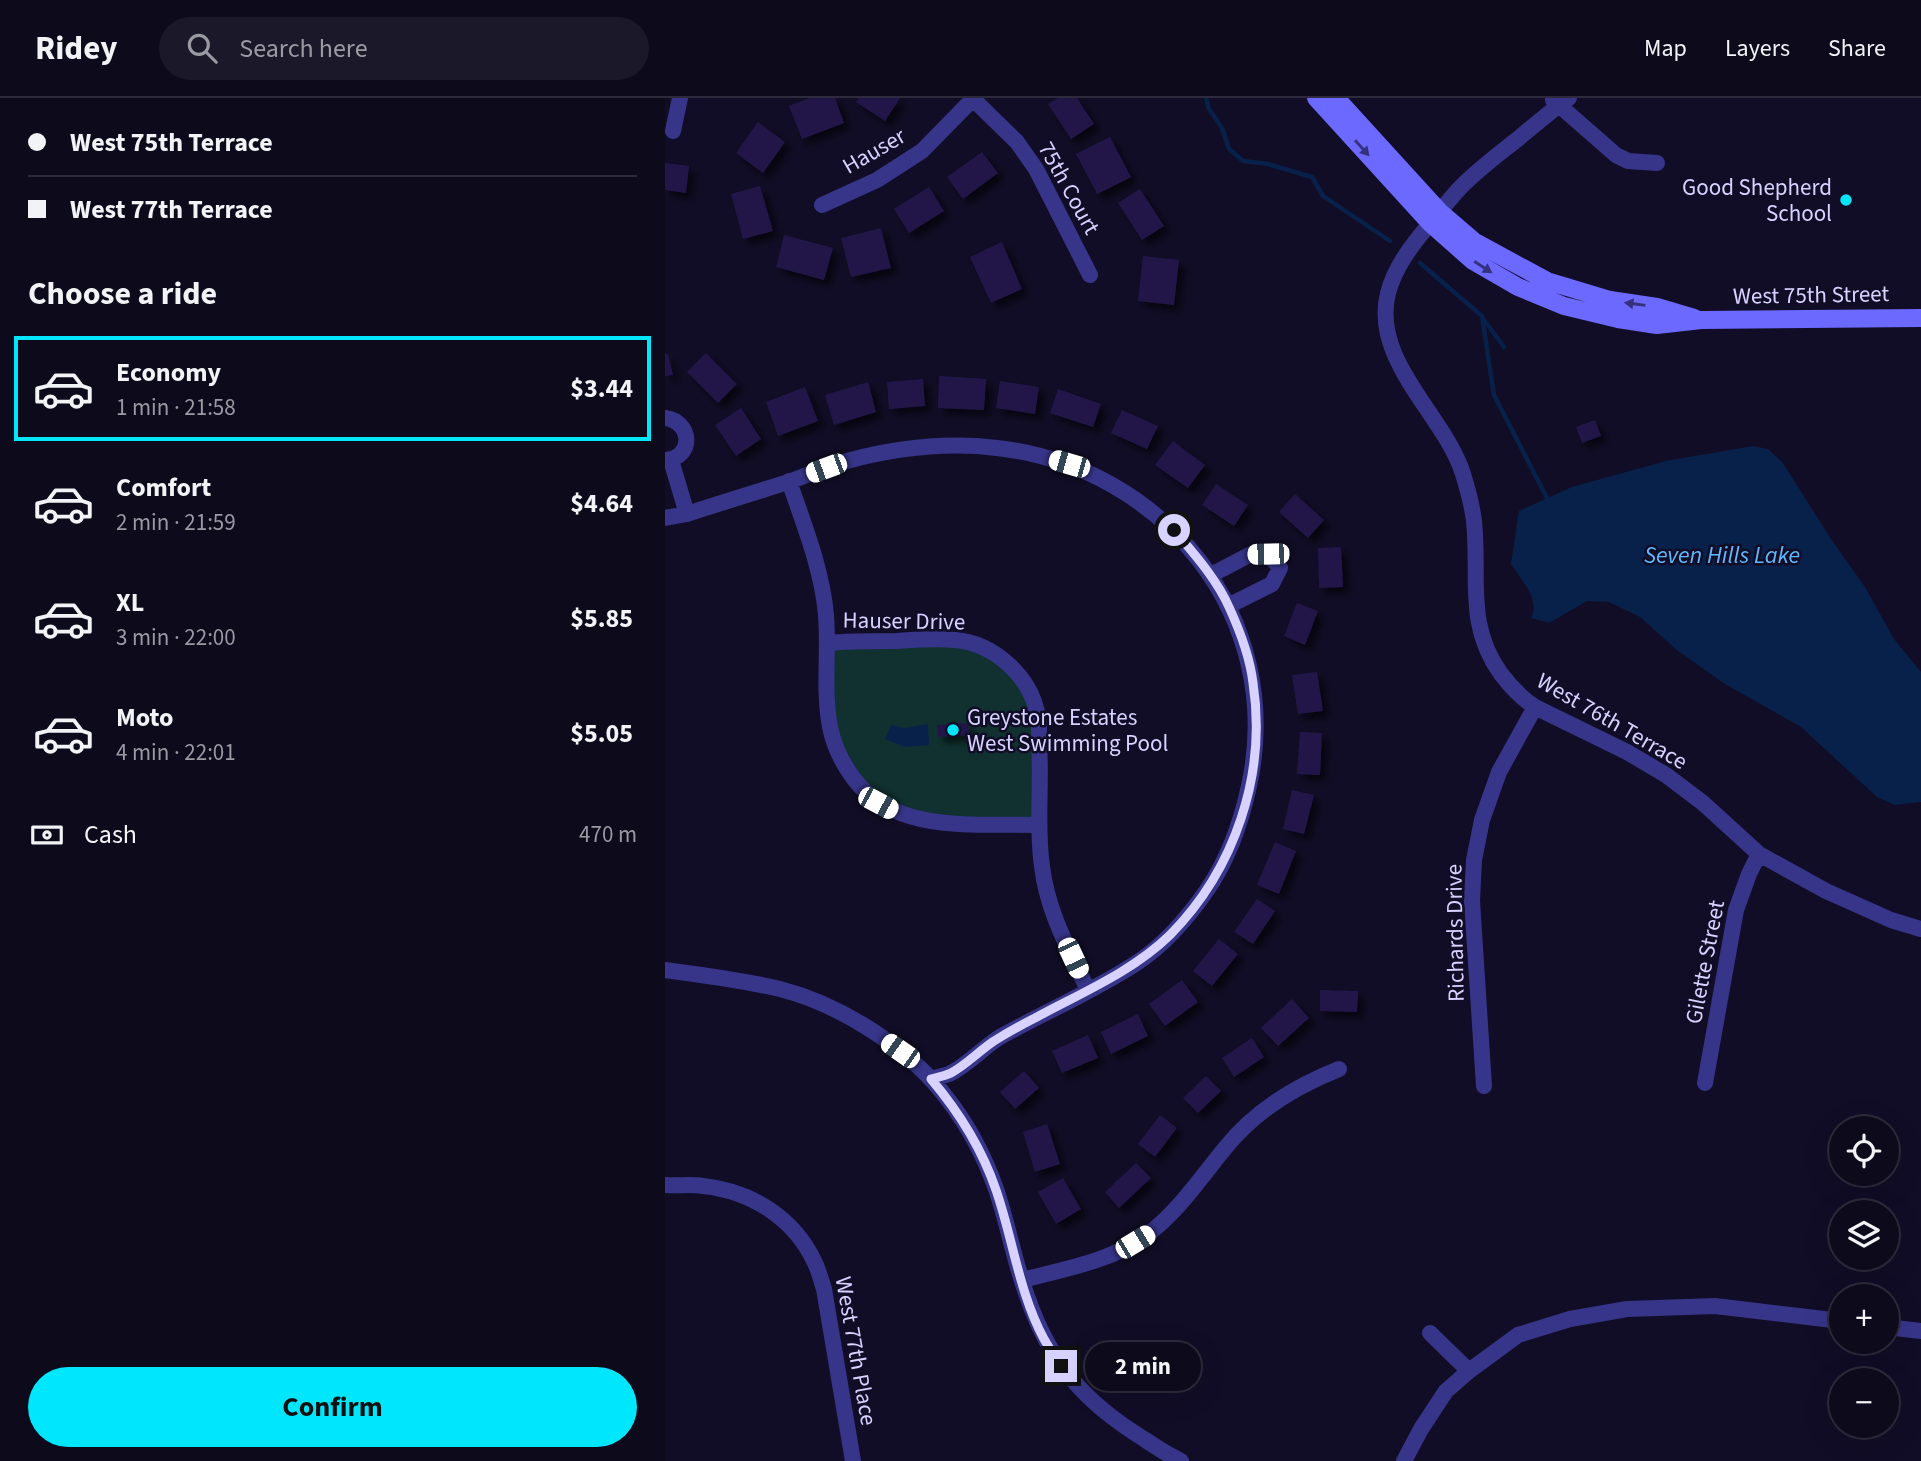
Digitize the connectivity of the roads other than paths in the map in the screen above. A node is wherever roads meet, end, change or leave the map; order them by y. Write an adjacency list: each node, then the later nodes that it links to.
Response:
1 (680, 98): 6 (street)
2 (1316, 98): 9 (main road, one-way to 9)
3 (1336, 98): 9 (main road)
4 (973, 99): 8 (street, Hauser); 10 (street, 75th Court)
5 (1560, 100): 7 (street); 9 (street)
6 (673, 131)
7 (1657, 163)
8 (822, 205)
9 (1435, 218): 11 (main road, West 75th Street); 20 (street, West 76th Terrace)
10 (1090, 275)
11 (1921, 318)
12 (665, 418): 13 (street)
13 (668, 460): 15 (street)
14 (789, 481): 15 (street); 17 (street); 19 (street)
15 (687, 514): 16 (street)
16 (665, 518)
17 (1211, 575): 18 (street); 18 (street)
18 (1228, 606): 25 (street)
19 (827, 643): 21 (street); 21 (street, Hauser Drive)
20 (1535, 707): 22 (street, West 76th Terrace); 29 (street, Richards Drive)
21 (1038, 825): 25 (street, Hauser Drive)
22 (1759, 854): 23 (street, West 76th Terrace); 28 (street, Gilette Street)
23 (1921, 929)
24 (665, 970): 27 (street)
25 (1089, 990): 27 (street)
26 (1339, 1069): 31 (street)
27 (931, 1079): 31 (street)
28 (1705, 1083)
29 (1483, 1086)
30 (665, 1185): 38 (street, West 77th Place)
31 (1022, 1280): 37 (street)
32 (1829, 1320): 36 (street)
33 (1899, 1328): 34 (street)
34 (1921, 1331)
35 (1430, 1333): 36 (street)
36 (1469, 1371): 39 (street)
37 (1178, 1460)
38 (853, 1461)
39 (1404, 1461)

